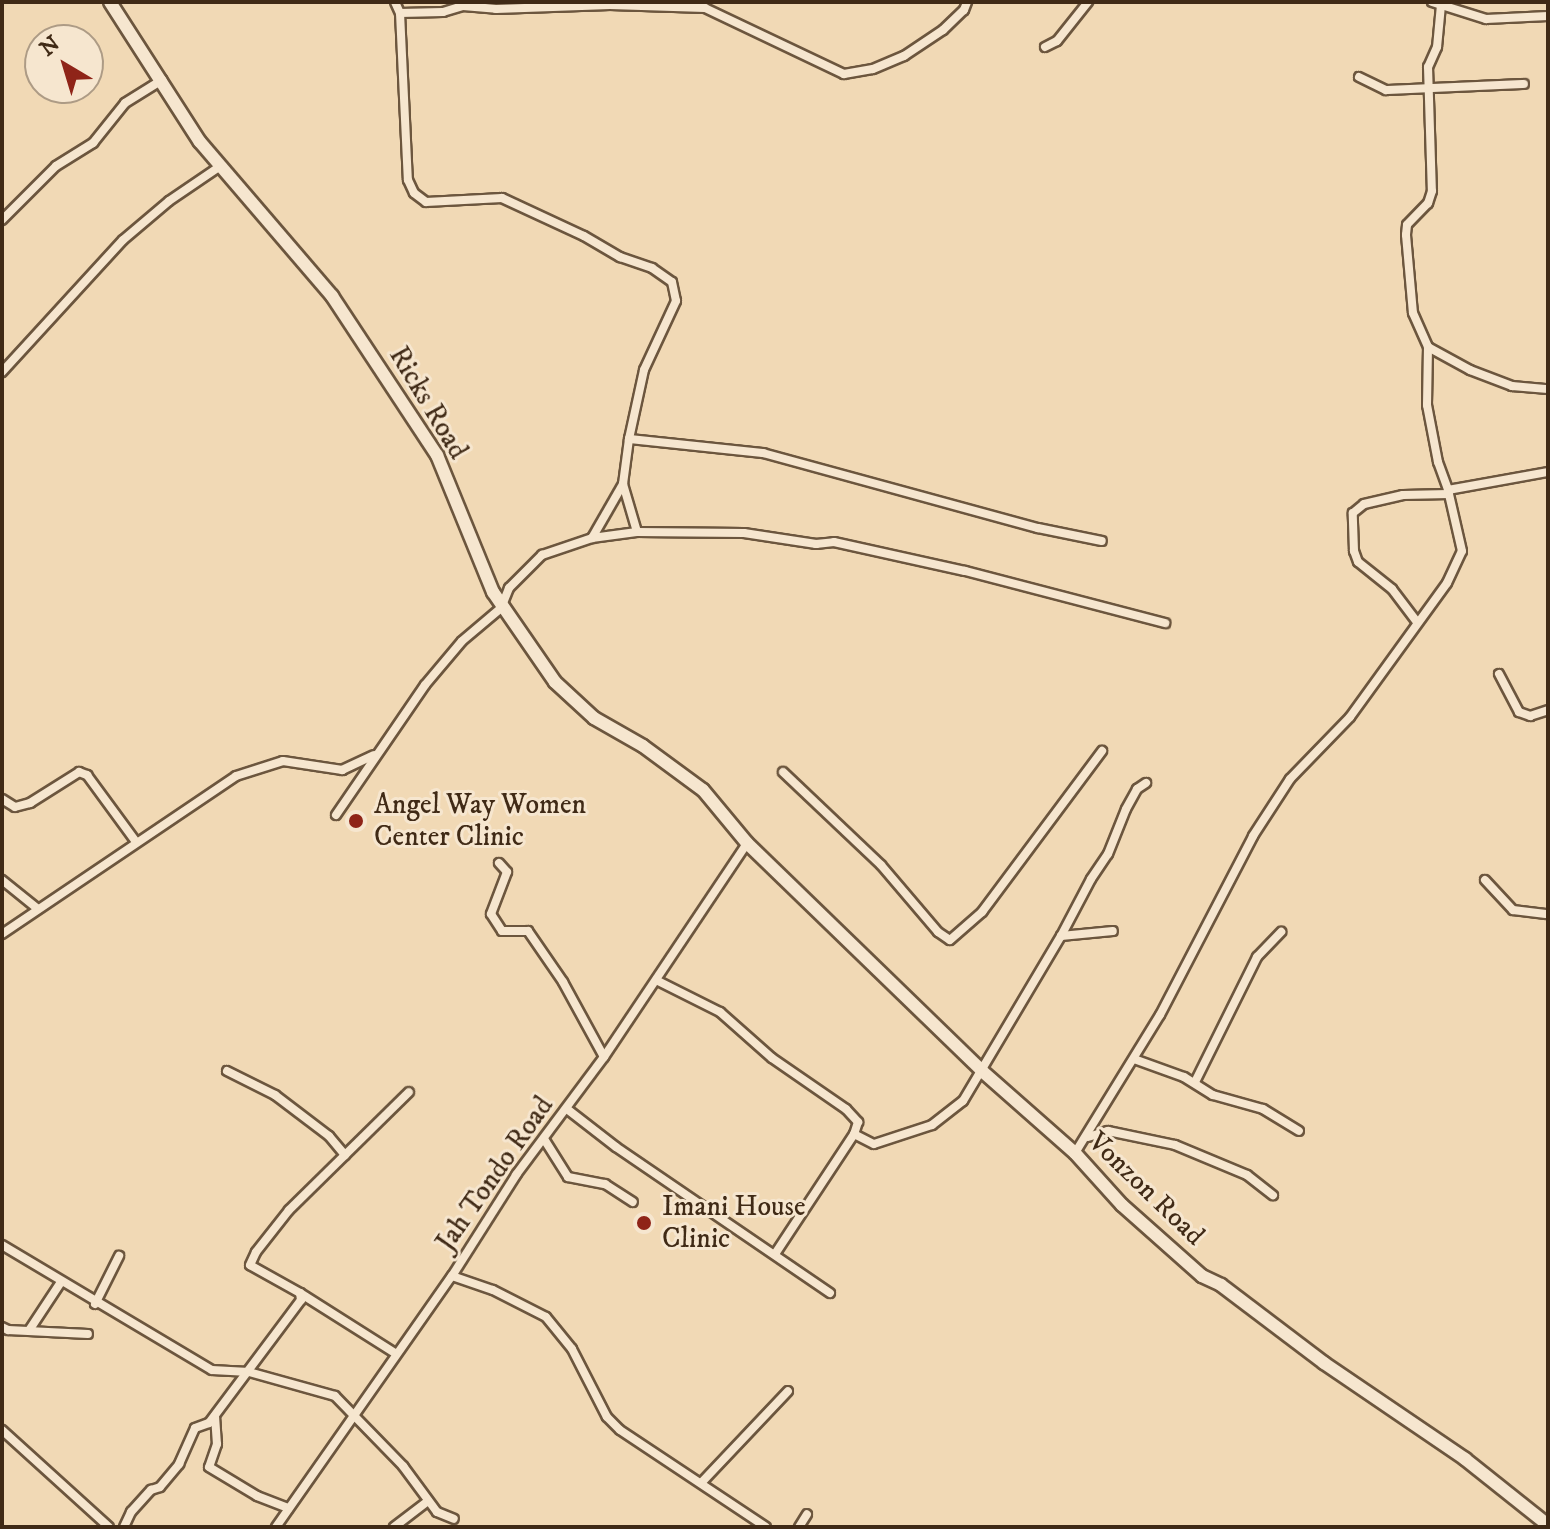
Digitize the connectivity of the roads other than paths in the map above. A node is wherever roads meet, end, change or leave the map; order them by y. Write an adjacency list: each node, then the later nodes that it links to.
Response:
1 (110, 2): 10 (street, Ricks Road)
2 (395, 2): 6 (street)
3 (967, 2): 6 (street)
4 (1088, 2): 8 (street)
5 (1437, 3): 7 (street); 12 (street)
6 (400, 13): 18 (street)
7 (1548, 16)
8 (1045, 47)
9 (1359, 77): 12 (street)
10 (163, 80): 13 (street, Ricks Road); 14 (street)
11 (1524, 84): 12 (street)
12 (1431, 87): 15 (street)
13 (219, 167): 16 (street); 25 (street, Ricks Road)
14 (2, 220)
15 (1428, 347): 17 (street); 21 (street)
16 (2, 372)
17 (1548, 389)
18 (629, 439): 20 (street); 24 (street)
19 (1548, 472): 21 (street)
20 (623, 484): 22 (street); 23 (street)
21 (1448, 492): 26 (street); 26 (street)
22 (637, 532): 23 (street); 27 (street)
23 (592, 538): 25 (street)
24 (1102, 541)
25 (501, 608): 31 (street); 37 (street, Ricks Road)
26 (1417, 622): 49 (street)
27 (1165, 623)
28 (1499, 674): 29 (street)
29 (1548, 710)
30 (1102, 751): 32 (street)
31 (374, 755): 35 (street); 36 (street)
32 (783, 772)
33 (1146, 783): 46 (street)
34 (2, 799): 36 (street)
35 (336, 815)
36 (136, 842): 41 (street)
37 (747, 843): 47 (street, Jah Tondo Road); 51 (street, Vonzon Road)
38 (499, 863): 48 (street)
39 (2, 880): 41 (street)
40 (1485, 880): 42 (street)
41 (38, 909): 45 (street)
42 (1548, 914)
43 (1113, 931): 46 (street)
44 (1281, 932): 52 (street)
45 (2, 934)
46 (1061, 936): 51 (street)
47 (656, 980): 48 (street, Jah Tondo Road); 56 (street)
48 (604, 1057): 54 (street, Jah Tondo Road)
49 (1134, 1059): 52 (street); 57 (street)
50 (227, 1071): 60 (street)
51 (982, 1071): 56 (street); 59 (street, Vonzon Road)
52 (1195, 1082): 55 (street)
53 (409, 1092): 60 (street)
54 (567, 1109): 58 (street, Jah Tondo Road); 64 (street)
55 (1299, 1131)
56 (854, 1134): 64 (street)
57 (1087, 1137): 59 (street); 61 (street)
58 (544, 1139): 62 (street); 66 (street, Jah Tondo Road)
59 (1075, 1153): 85 (street, Vonzon Road)
60 (345, 1155): 68 (street)
61 (1273, 1195)
62 (633, 1202)
63 (2, 1245): 67 (street)
64 (775, 1254): 69 (street)
65 (119, 1256): 70 (street)
66 (452, 1276): 74 (street, Jah Tondo Road); 80 (street)
67 (61, 1282): 70 (street); 72 (street)
68 (300, 1293): 74 (street); 75 (street)
69 (830, 1293)
70 (95, 1304): 75 (street)
71 (2, 1327): 72 (street)
72 (30, 1329): 73 (street)
73 (88, 1334)
74 (395, 1353): 77 (street, Jah Tondo Road)
75 (249, 1372): 77 (street); 78 (street)
76 (788, 1391): 80 (street)
77 (355, 1412): 81 (street); 82 (street, Jah Tondo Road)
78 (215, 1416): 82 (street); 87 (street)
79 (2, 1430): 86 (street)
80 (702, 1482): 90 (street)
81 (428, 1501): 84 (street); 89 (street)
82 (289, 1508): 88 (street, Jah Tondo Road)
83 (807, 1514): 91 (street)
84 (454, 1519)
85 (1548, 1525)
86 (109, 1527)
87 (124, 1527)
88 (276, 1527)
89 (394, 1527)
90 (766, 1527)
91 (799, 1527)

